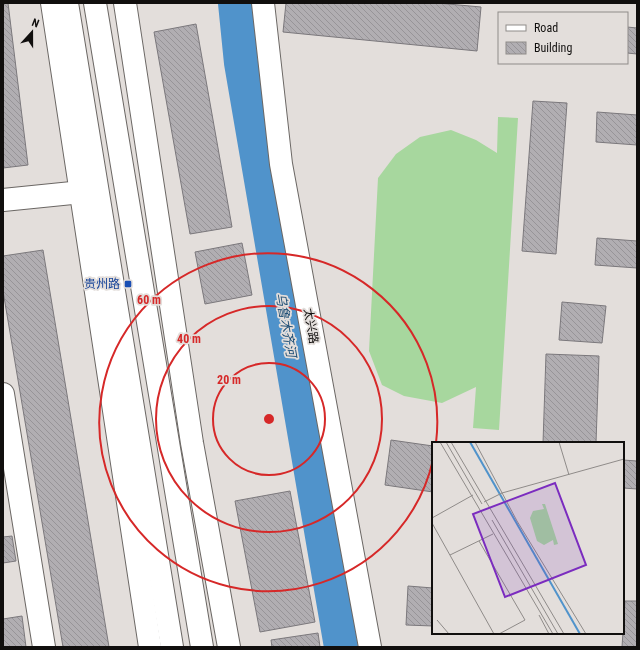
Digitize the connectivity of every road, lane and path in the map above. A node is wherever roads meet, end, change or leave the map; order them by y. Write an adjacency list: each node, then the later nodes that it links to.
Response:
1 (52, 3): 6 (main road)
2 (67, 3): 11 (main road)
3 (96, 3): 12 (main road)
4 (125, 3): 13 (main road)
5 (263, 3): 14 (main road, 太兴路)
6 (82, 192): 7 (main road); 10 (main road)
7 (3, 200)
8 (3, 394): 9 (main road)
9 (44, 647)
10 (150, 647)
11 (172, 647)
12 (202, 647)
13 (230, 647)
14 (370, 647)

